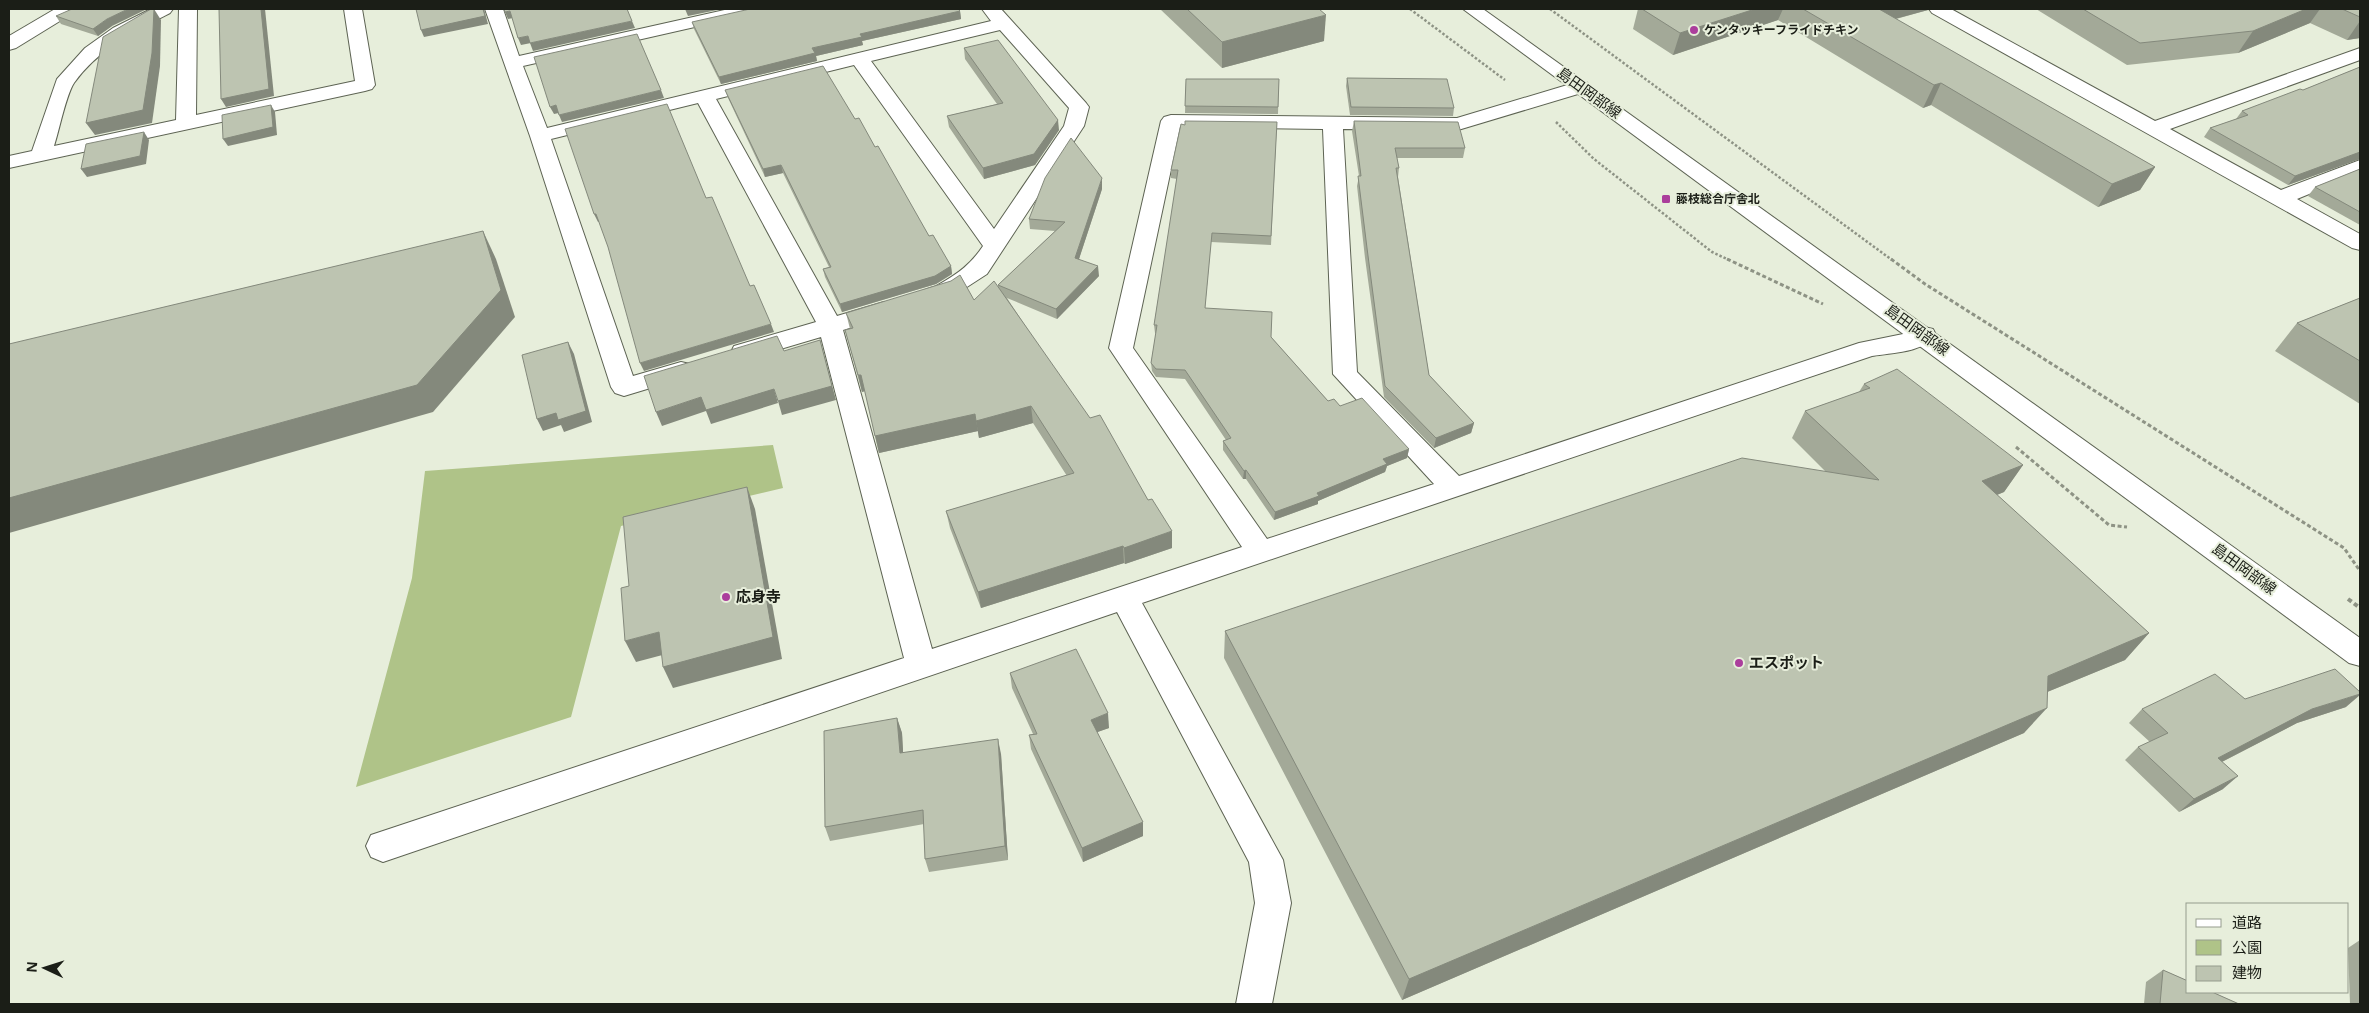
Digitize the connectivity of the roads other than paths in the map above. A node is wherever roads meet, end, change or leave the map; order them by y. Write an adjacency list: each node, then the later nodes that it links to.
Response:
1 (67, 9): 10 (street)
2 (164, 9): 20 (street)
3 (188, 9): 17 (street)
4 (353, 9): 17 (street)
5 (494, 9): 13 (street)
6 (752, 9): 13 (street)
7 (1472, 9): 14 (street, 島田岡部線)
8 (1938, 9): 18 (street)
9 (998, 16): 12 (street); 25 (street)
10 (9, 44)
11 (2360, 54): 18 (street)
12 (859, 58): 15 (street); 25 (street)
13 (512, 63): 19 (street)
14 (1581, 87): 16 (street); 27 (street, 島田岡部線)
15 (704, 96): 19 (street); 26 (street)
16 (1333, 123): 28 (street); 29 (street)
17 (186, 124): 20 (street)
18 (2155, 128): 23 (street)
19 (540, 136): 26 (street)
20 (41, 155): 21 (street)
21 (9, 162)
22 (2360, 166): 23 (street)
23 (2280, 198): 24 (street)
24 (2360, 243)
25 (994, 245): 26 (street)
26 (830, 326): 32 (street)
27 (1924, 335): 28 (street); 31 (street, 島田岡部線)
28 (1454, 488): 29 (street)
29 (1261, 552): 30 (street)
30 (1124, 598): 32 (street); 34 (street)
31 (2360, 654)
32 (921, 664): 33 (street)
33 (383, 846)
34 (1254, 1004)

